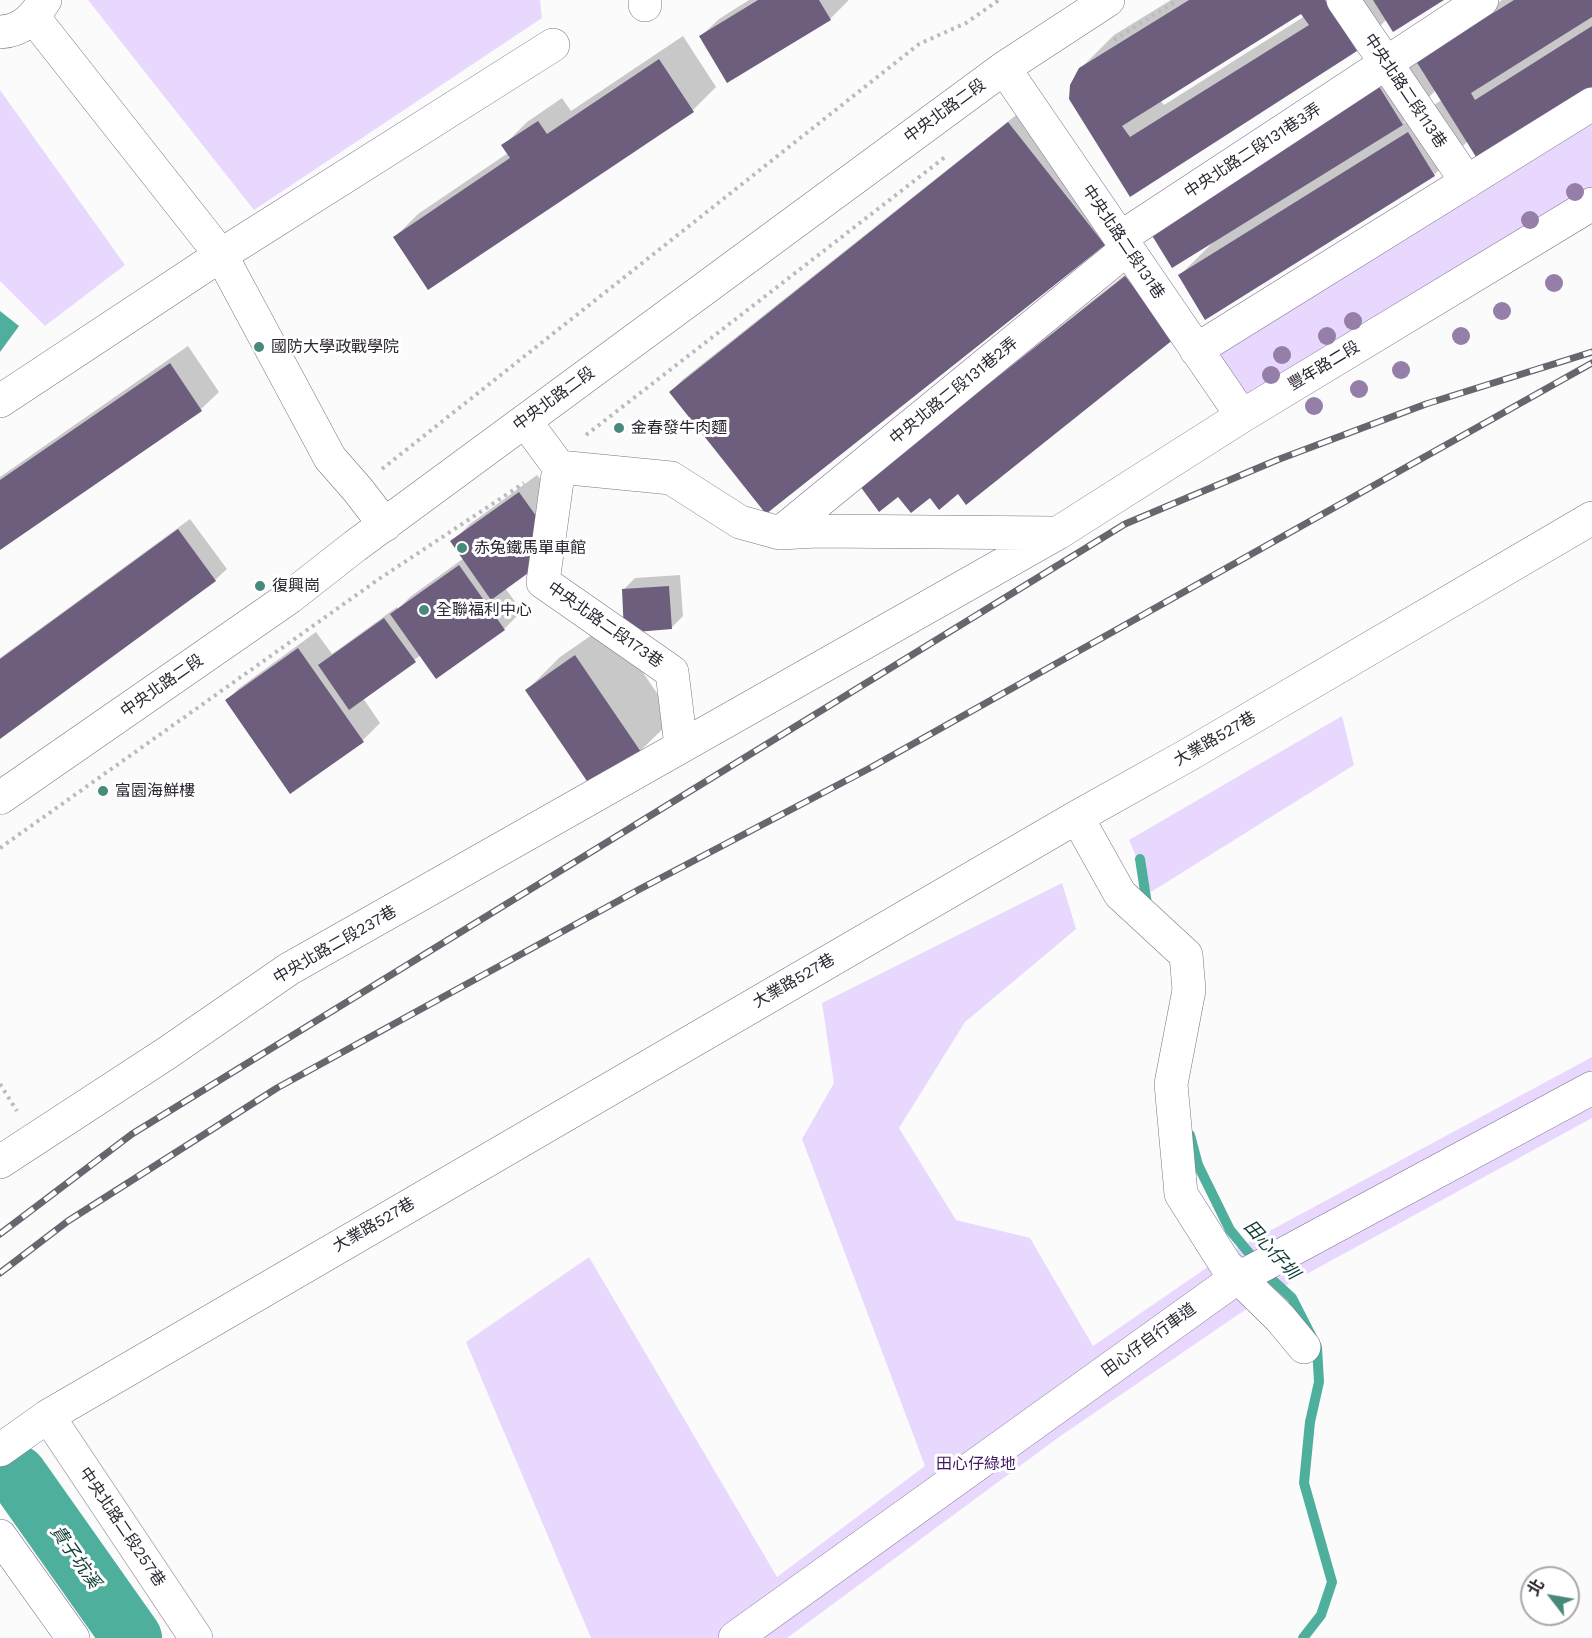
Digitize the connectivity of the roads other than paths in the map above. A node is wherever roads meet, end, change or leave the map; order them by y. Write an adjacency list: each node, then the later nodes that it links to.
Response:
1 (1108, 0): 8 (street, 中央北路二段)
2 (1343, 0): 7 (street, 中央北路二段113巷)
3 (1482, 0): 7 (street, 中央北路二段131巷3弄)
4 (40, 9): 5 (street); 13 (street)
5 (0, 32)
6 (553, 45): 13 (street)
7 (1386, 63): 10 (street, 中央北路二段113巷); 12 (street, 中央北路二段131巷3弄)
8 (1004, 68): 12 (street, 中央北路二段131巷); 17 (street, 中央北路二段)
9 (1592, 104): 10 (street)
10 (1467, 183): 14 (street)
11 (1592, 204): 16 (street, 豐年路二段)
12 (1124, 243): 14 (street, 中央北路二段131巷); 21 (street, 中央北路二段131巷2弄)
13 (220, 255): 15 (street); 20 (street)
14 (1196, 350): 16 (street, 中央北路二段131巷)
15 (0, 401)
16 (1242, 416): 22 (street, 豐年路二段)
17 (525, 421): 18 (street); 20 (street, 中央北路二段)
18 (559, 467): 21 (street); 23 (street, 中央北路二段173巷)
19 (1592, 518): 25 (street, 大業路527巷)
20 (385, 525): 24 (street, 中央北路二段)
21 (780, 533): 22 (street)
22 (1058, 533): 23 (street, 中央北路二段237巷)
23 (681, 746): 27 (street, 中央北路二段237巷)
24 (0, 798)
25 (1077, 817): 28 (street); 30 (street, 大業路527巷)
26 (1592, 1088): 28 (street, 田心仔自行車道)
27 (0, 1162)
28 (1239, 1278): 29 (street); 35 (street, 田心仔自行車道)
29 (1304, 1347)
30 (39, 1422): 31 (street, 大業路527巷); 34 (street, 中央北路二段257巷)
31 (0, 1450)
32 (0, 1536): 33 (street)
33 (73, 1638)
34 (196, 1638)
35 (735, 1638)

